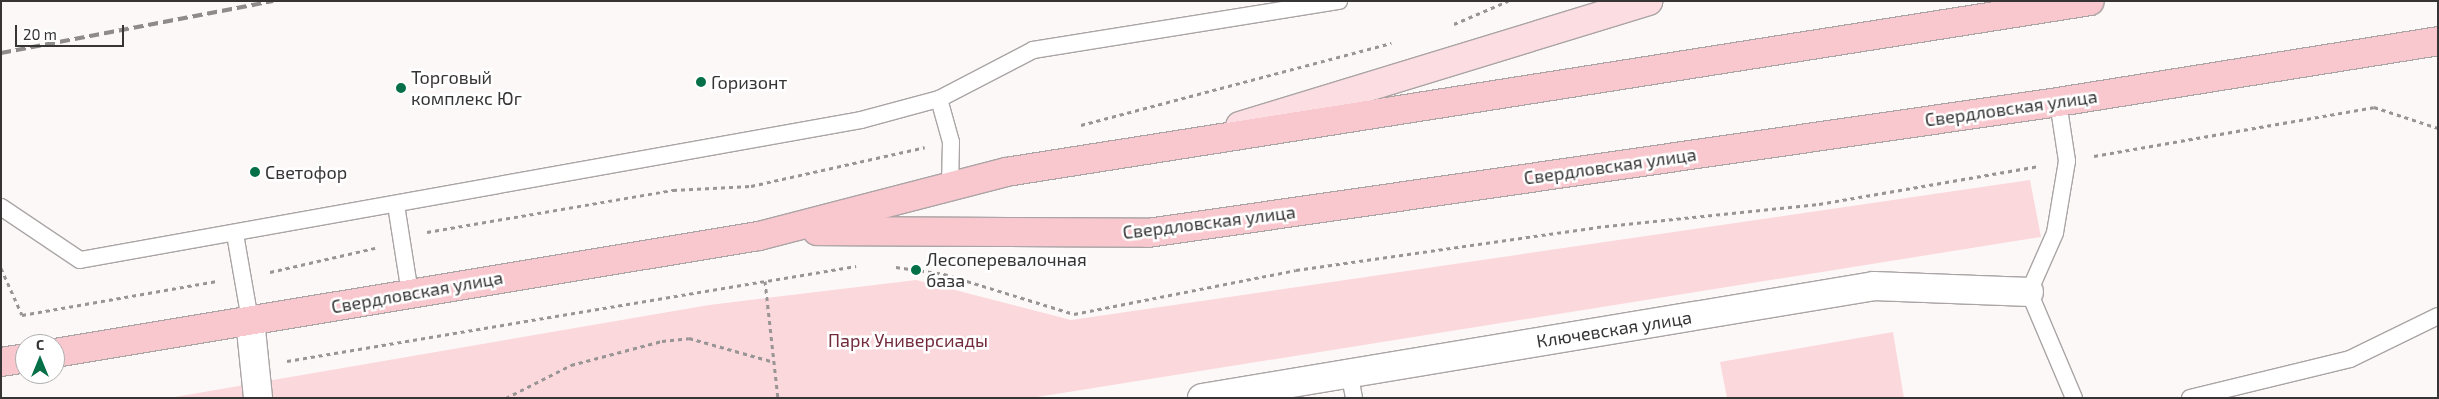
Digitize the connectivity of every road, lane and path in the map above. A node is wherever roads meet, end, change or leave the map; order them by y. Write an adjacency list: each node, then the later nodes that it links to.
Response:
1 (1339, 1): 8 (lane)
2 (1508, 1): 5 (path)
3 (1648, 1): 13 (main road)
4 (2090, 1): 13 (highway, Свердловская улица)
5 (1446, 27)
6 (1399, 41): 10 (path)
7 (2438, 41): 9 (highway, Свердловская улица)
8 (939, 99): 12 (lane); 16 (lane)
9 (2058, 102): 14 (lane); 18 (highway, Свердловская улица)
10 (1072, 127)
11 (2438, 128): 14 (path)
12 (952, 142): 15 (lane); 20 (path)
13 (1172, 148): 15 (highway, Свердловская улица)
14 (2067, 161): 22 (path); 26 (lane)
15 (950, 187): 18 (highway, Свердловская улица)
16 (396, 205): 19 (lane); 20 (lane)
17 (1, 207): 19 (lane)
18 (778, 231): 27 (highway, Свердловская улица)
19 (235, 234): 24 (lane)
20 (402, 240): 24 (path); 27 (lane)
21 (865, 264): 25 (path)
22 (892, 266)
23 (1, 268): 24 (path)
24 (243, 277): 29 (lane)
25 (765, 281): 32 (path); 34 (path)
26 (2029, 292): 35 (street, Ключевская улица); 41 (lane)
27 (410, 293): 29 (highway, Свердловская улица)
28 (2438, 316): 42 (lane)
29 (250, 320): 30 (highway, Свердловская улица); 34 (street)
30 (65, 351)
31 (15, 360): 33 (highway)
32 (771, 361): 37 (path); 38 (path)
33 (1, 362)
34 (253, 367): 36 (street)
35 (1350, 372): 39 (street, Ключевская улица); 40 (lane)
36 (258, 398)
37 (506, 398)
38 (778, 398)
39 (1202, 398)
40 (1354, 398)
41 (2074, 398)
42 (2190, 398)

